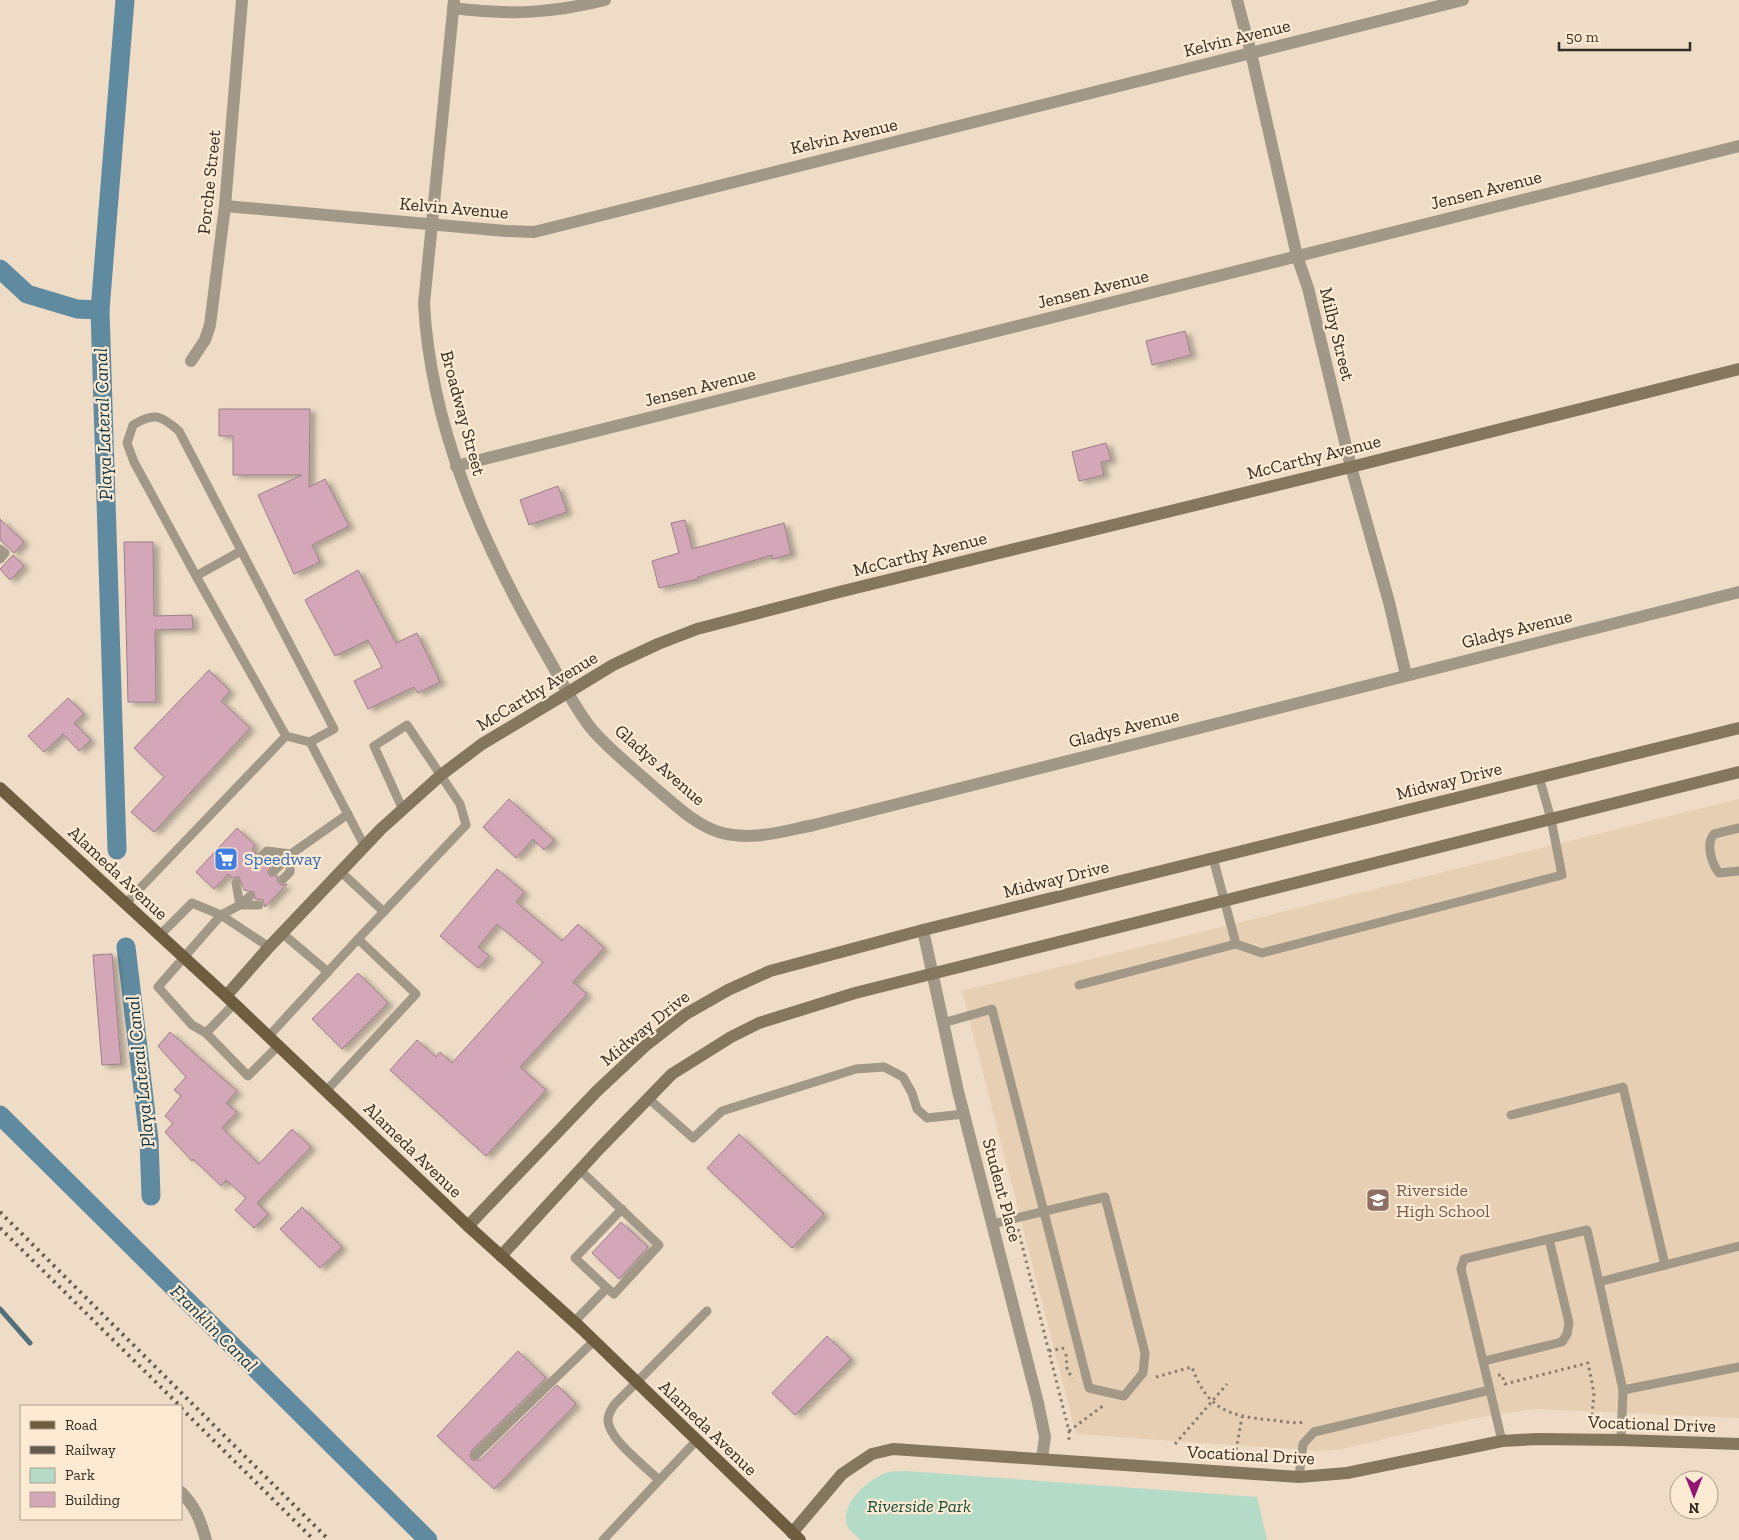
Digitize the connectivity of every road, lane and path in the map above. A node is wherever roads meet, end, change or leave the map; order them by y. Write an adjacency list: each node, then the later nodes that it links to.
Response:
1 (242, 0): 8 (street, Porche Street)
2 (605, 0): 5 (street)
3 (1237, 0): 6 (street, Milby Street)
4 (1463, 0): 6 (street, Kelvin Avenue)
5 (453, 4): 9 (street, Broadway Street)
6 (1252, 53): 9 (street, Kelvin Avenue); 10 (street, Milby Street)
7 (1739, 146): 10 (street, Jensen Avenue)
8 (225, 206): 9 (street, Kelvin Avenue); 11 (street, Porche Street)
9 (432, 224): 13 (street, Broadway Street)
10 (1297, 256): 13 (street, Jensen Avenue); 14 (street, Milby Street)
11 (191, 361)
12 (1739, 369): 14 (main road, McCarthy Avenue)
13 (456, 466): 21 (street, Broadway Street)
14 (1351, 467): 20 (street, Milby Street); 21 (main road, McCarthy Avenue)
15 (0, 548): 17 (lane)
16 (241, 551): 18 (lane); 18 (lane); 24 (lane)
17 (0, 559)
18 (196, 576): 23 (lane)
19 (1739, 592): 20 (street, Gladys Avenue)
20 (1406, 675): 21 (street, Gladys Avenue)
21 (567, 693): 26 (main road, McCarthy Avenue)
22 (1739, 728): 27 (main road, Midway Drive)
23 (286, 736): 24 (lane); 44 (lane)
24 (310, 742): 30 (lane)
25 (1739, 772): 31 (main road)
26 (441, 776): 29 (main road, McCarthy Avenue); 29 (lane); 47 (lane)
27 (1539, 777): 31 (lane); 36 (main road, Midway Drive)
28 (0, 788): 44 (main road, Alameda Avenue)
29 (403, 810): 33 (main road, McCarthy Avenue)
30 (348, 814): 33 (lane); 34 (lane)
31 (1551, 819): 43 (main road); 53 (lane)
32 (1739, 828): 38 (lane)
33 (365, 847): 39 (main road, McCarthy Avenue)
34 (291, 854): 35 (lane); 37 (lane); 40 (lane)
35 (260, 858)
36 (1213, 858): 43 (lane); 49 (main road, Midway Drive)
37 (274, 871)
38 (1739, 871)
39 (341, 872): 47 (lane); 50 (main road, McCarthy Avenue)
40 (283, 880)
41 (236, 883): 46 (lane)
42 (250, 896): 46 (lane)
43 (1224, 901): 53 (lane); 57 (main road)
44 (126, 903): 51 (main road, Alameda Avenue)
45 (259, 905): 46 (lane)
46 (240, 906): 48 (lane)
47 (384, 912): 52 (lane)
48 (221, 915): 51 (lane); 54 (lane); 55 (lane)
49 (923, 930): 57 (street, Student Place); 73 (main road, Midway Drive)
50 (283, 934): 54 (main road, McCarthy Avenue); 56 (lane)
51 (160, 935): 55 (main road, Alameda Avenue)
52 (358, 939): 56 (lane); 64 (lane)
53 (1236, 944): 58 (lane)
54 (269, 947): 59 (main road, McCarthy Avenue)
55 (184, 957): 59 (main road, Alameda Avenue); 61 (lane)
56 (328, 972): 62 (lane)
57 (934, 974): 60 (street, Student Place); 65 (main road)
58 (1079, 986)
59 (230, 1000): 61 (lane); 62 (main road, Alameda Avenue)
60 (943, 1023): 66 (street, Student Place); 70 (lane)
61 (206, 1033): 63 (lane)
62 (268, 1036): 63 (main road, Alameda Avenue)
63 (278, 1046): 64 (main road, Alameda Avenue)
64 (326, 1091): 73 (main road, Alameda Avenue)
65 (648, 1098): 66 (lane); 68 (main road)
66 (964, 1114): 72 (street, Student Place)
67 (1511, 1115): 77 (lane)
68 (580, 1170): 69 (lane); 76 (main road)
69 (622, 1210): 79 (lane); 79 (lane)
70 (1045, 1212): 70 (lane); 71 (lane)
71 (1015, 1218): 72 (lane); 83 (path)
72 (993, 1224): 109 (street, Student Place)
73 (468, 1226): 76 (main road, Alameda Avenue)
74 (1550, 1239): 78 (lane); 84 (lane); 84 (lane)
75 (1739, 1246): 77 (lane)
76 (502, 1256): 81 (main road, Alameda Avenue)
77 (1664, 1265): 78 (lane)
78 (1599, 1282): 92 (lane)
79 (607, 1288): 81 (lane)
80 (707, 1311): 88 (lane)
81 (574, 1322): 82 (main road, Alameda Avenue)
82 (594, 1340): 88 (main road, Alameda Avenue); 108 (lane)
83 (1048, 1351): 90 (path); 100 (path)
84 (1484, 1361): 86 (lane)
85 (1739, 1368): 92 (lane)
86 (1488, 1378): 91 (lane); 97 (path)
87 (1152, 1382): 94 (path)
88 (636, 1383): 103 (main road, Alameda Avenue); 111 (lane)
89 (1227, 1384): 94 (path)
90 (1075, 1386)
91 (1490, 1390): 104 (lane); 110 (lane)
92 (1623, 1390): 102 (lane)
93 (1098, 1402): 95 (path)
94 (1211, 1402): 98 (path); 105 (path)
95 (1104, 1405): 96 (path); 100 (path)
96 (1111, 1405)
97 (1592, 1416)
98 (1242, 1417): 99 (path); 107 (path)
99 (1312, 1421)
100 (1069, 1431): 101 (path)
101 (1069, 1440)
102 (1621, 1440): 104 (main road, Vocational Drive); 106 (main road, Vocational Drive)
103 (696, 1441): 111 (lane); 113 (main road, Alameda Avenue)
104 (1502, 1441): 110 (main road, Vocational Drive)
105 (1175, 1444)
106 (1739, 1444)
107 (1236, 1450)
108 (476, 1455)
109 (1042, 1458): 110 (main road, Vocational Drive); 113 (main road, Vocational Drive)
110 (1299, 1477)
111 (660, 1480): 115 (lane)
112 (182, 1493): 114 (street)
113 (796, 1536)
114 (206, 1540)
115 (603, 1540)

